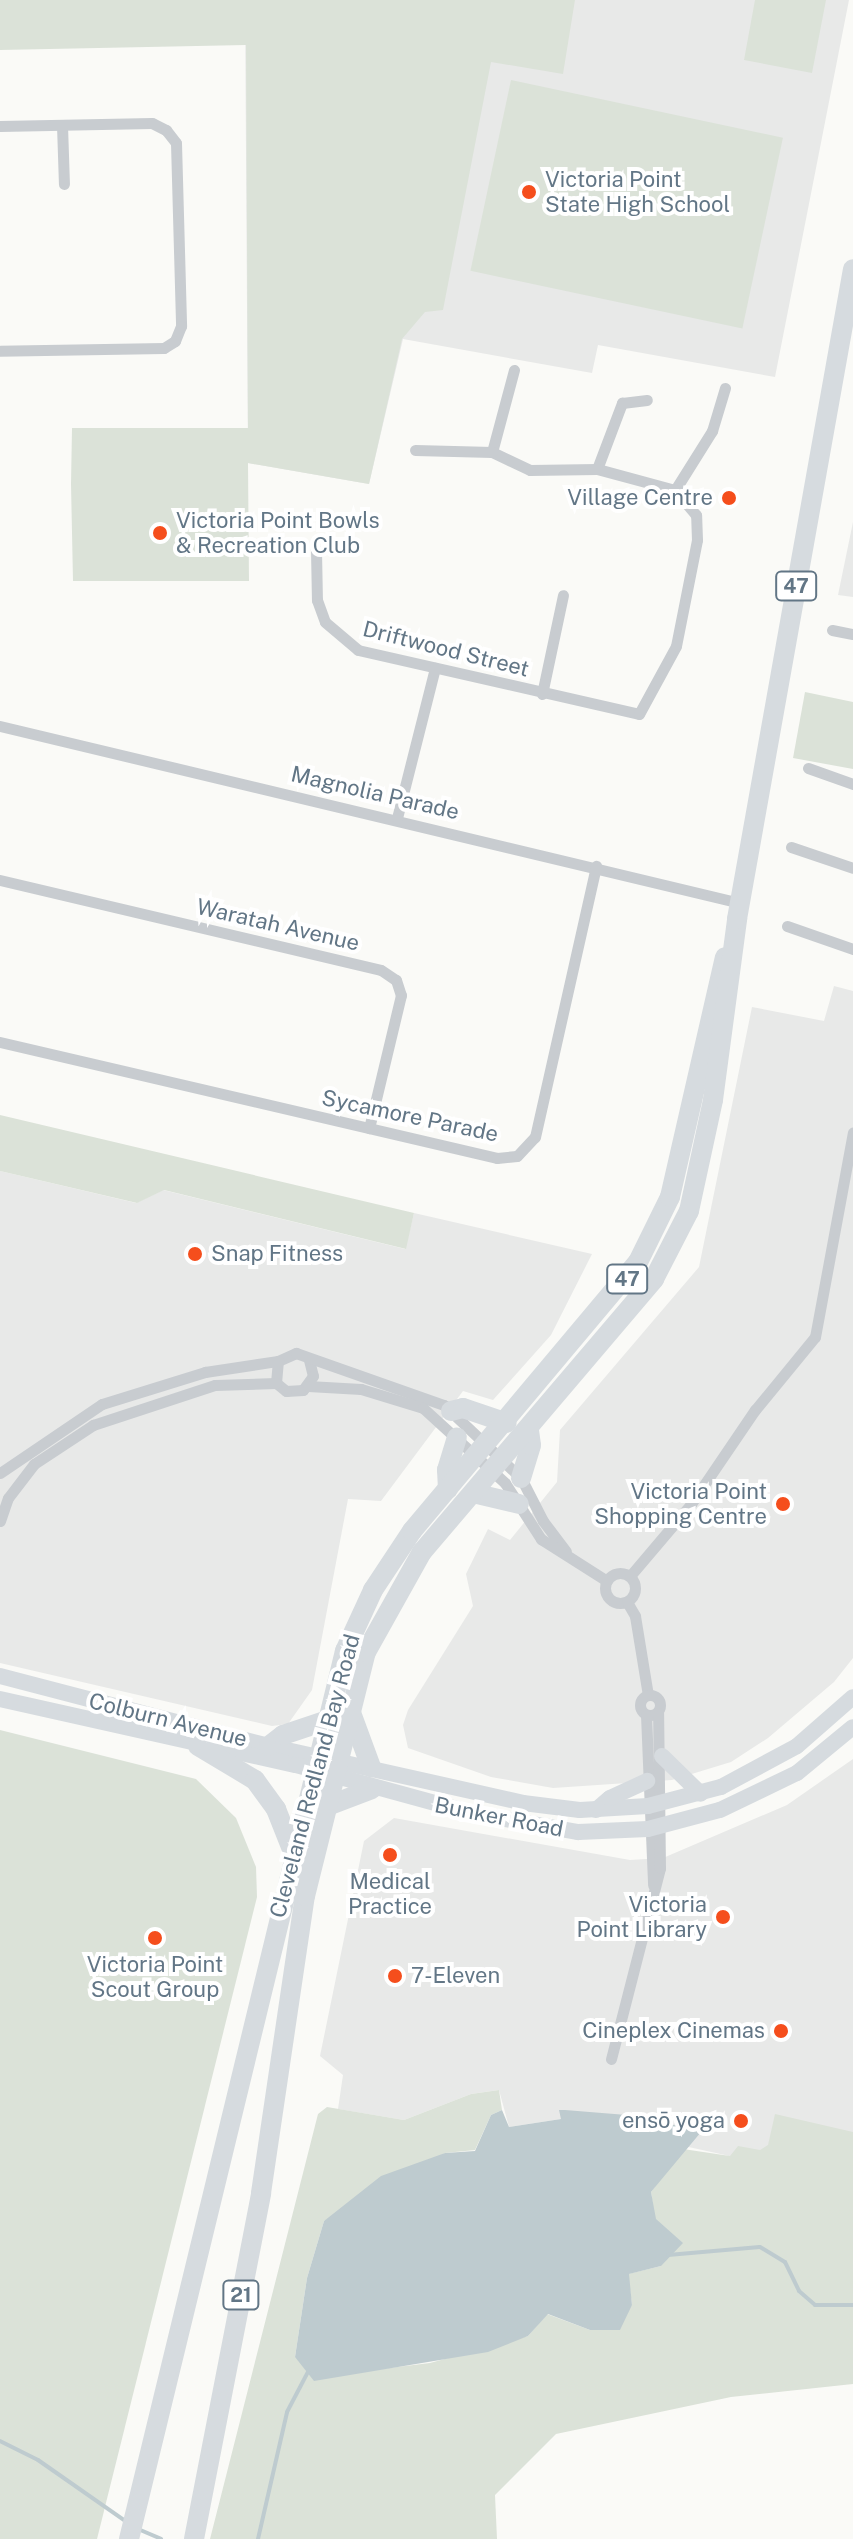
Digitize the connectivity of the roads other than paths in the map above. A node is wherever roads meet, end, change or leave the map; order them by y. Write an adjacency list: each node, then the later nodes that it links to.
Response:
1 (62, 125): 2 (street); 3 (street); 5 (street)
2 (0, 126)
3 (64, 184)
4 (853, 269): 27 (highway, Cleveland Redland Bay Road / 47)
5 (0, 351)
6 (514, 370): 10 (street)
7 (725, 388): 12 (street)
8 (647, 400): 11 (street)
9 (415, 450): 10 (street)
10 (492, 452): 11 (street)
11 (597, 469): 12 (street)
12 (675, 490): 18 (street, Driftwood Street)
13 (316, 550): 17 (street, Driftwood Street)
14 (563, 595): 18 (street)
15 (832, 630): 16 (street)
16 (853, 634)
17 (435, 668): 18 (street, Driftwood Street); 22 (street)
18 (542, 694)
19 (0, 726): 22 (street, Magnolia Parade)
20 (808, 768): 21 (street)
21 (853, 784)
22 (397, 818): 24 (street, Magnolia Parade)
23 (791, 847): 25 (street)
24 (596, 866): 27 (street, Magnolia Parade); 31 (street, Sycamore Parade)
25 (853, 868)
26 (0, 880): 31 (street, Waratah Avenue)
27 (738, 911): 38 (highway, Cleveland Redland Bay Road / 47); 39 (highway, Cleveland Redland Bay Road / 47)
28 (787, 926): 29 (street)
29 (853, 949)
30 (0, 1042): 31 (street, Sycamore Parade)
31 (369, 1128)
32 (853, 1132): 51 (street)
33 (309, 1360): 34 (street); 36 (street); 37 (street)
34 (278, 1361): 35 (street); 42 (street)
35 (276, 1383): 36 (street); 47 (street)
36 (308, 1386): 40 (street)
37 (451, 1411): 38 (highway); 41 (street)
38 (507, 1423): 41 (highway, Cleveland Redland Bay Road / 47)
39 (529, 1430): 41 (highway, Cleveland Redland Bay Road / 47); 43 (highway)
40 (457, 1438): 41 (street); 45 (highway)
41 (490, 1458): 43 (street); 45 (highway, Cleveland Redland Bay Road / 47); 46 (highway, Cleveland Redland Bay Road / 47); 48 (street)
42 (0, 1473)
43 (521, 1478): 50 (street)
44 (0, 1487): 47 (street)
45 (448, 1489): 59 (highway, Cleveland Redland Bay Road / 47)
46 (473, 1493): 48 (highway); 57 (highway, Cleveland Redland Bay Road / 47)
47 (8, 1498): 49 (street)
48 (519, 1504): 50 (street)
49 (0, 1521)
50 (566, 1551): 52 (street)
51 (630, 1576): 52 (street); 53 (street)
52 (607, 1581): 53 (street)
53 (627, 1602): 58 (street)
54 (0, 1676): 62 (main road, Colburn Avenue)
55 (853, 1697): 68 (main road, Bunker Road)
56 (0, 1699): 61 (main road, Colburn Avenue)
57 (350, 1710): 64 (highway, Cleveland Redland Bay Road / 47); 65 (highway)
58 (652, 1714): 63 (street); 66 (street)
59 (325, 1721): 62 (highway); 64 (highway, Cleveland Redland Bay Road / 47)
60 (853, 1727): 72 (main road, Bunker Road)
61 (198, 1746): 64 (main road, Colburn Avenue); 73 (highway)
62 (269, 1746): 64 (main road, Colburn Avenue)
63 (662, 1756): 68 (main road); 69 (street)
64 (325, 1766): 65 (main road, Bunker Road); 67 (main road, Bunker Road); 70 (highway, Cleveland Redland Bay Road / 21); 73 (highway, Cleveland Redland Bay Road / 47)
65 (371, 1767): 71 (main road, Bunker Road)
66 (647, 1781): 69 (street); 71 (main road)
67 (372, 1789): 70 (highway); 72 (main road, Bunker Road)
68 (701, 1794): 69 (main road, Bunker Road)
69 (654, 1805): 71 (main road, Bunker Road); 72 (street)
70 (325, 1807): 76 (highway, Cleveland Redland Bay Road / 21)
71 (596, 1810)
72 (655, 1828): 74 (street)
73 (293, 1852): 75 (highway, Cleveland Redland Bay Road / 21)
74 (611, 2059)
75 (129, 2539)
76 (194, 2539)

